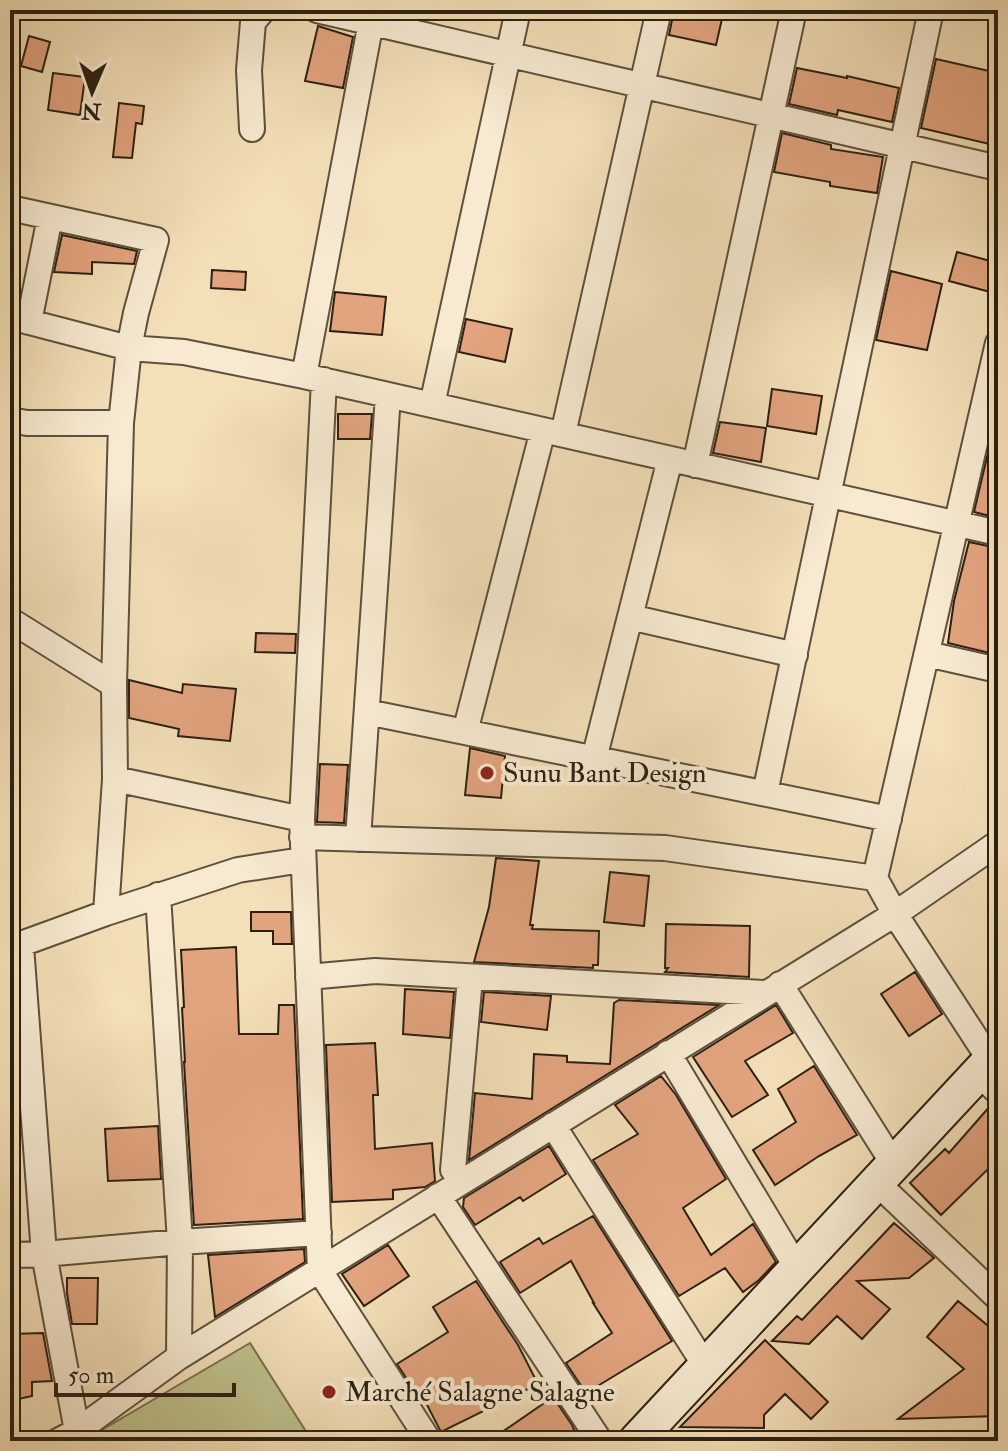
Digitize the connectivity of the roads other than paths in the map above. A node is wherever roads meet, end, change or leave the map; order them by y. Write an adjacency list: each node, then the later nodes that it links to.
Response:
1 (263, 10): 11 (street)
2 (317, 10): 7 (street)
3 (518, 10): 8 (street)
4 (659, 10): 9 (street)
5 (794, 10): 10 (street)
6 (931, 10): 12 (street)
7 (371, 22): 8 (street); 19 (street)
8 (508, 54): 9 (street); 21 (street)
9 (641, 86): 10 (street); 24 (street)
10 (771, 116): 12 (street); 26 (street)
11 (252, 129)
12 (903, 145): 13 (street); 27 (street)
13 (998, 168)
14 (10, 208): 15 (street)
15 (50, 217): 16 (street); 18 (street)
16 (19, 320): 18 (street)
17 (998, 343): 28 (street)
18 (129, 348): 19 (street); 23 (street)
19 (314, 378): 20 (street); 42 (street)
20 (388, 395): 21 (street); 36 (street)
21 (432, 405): 24 (street)
22 (10, 420): 23 (street)
23 (121, 423): 35 (street)
24 (553, 432): 25 (street); 37 (street)
25 (670, 459): 26 (street); 30 (street)
26 (695, 465): 27 (street)
27 (829, 495): 28 (street); 33 (street)
28 (957, 524): 29 (street); 32 (street)
29 (998, 533)
30 (630, 617): 33 (street); 38 (street)
31 (10, 620): 35 (street)
32 (927, 654): 34 (street); 41 (street)
33 (795, 655): 40 (street)
34 (998, 670)
35 (114, 685): 39 (street)
36 (367, 712): 37 (street); 43 (street)
37 (465, 732): 38 (street)
38 (594, 759): 40 (street)
39 (115, 779): 42 (street); 47 (street)
40 (765, 793): 41 (street)
41 (889, 819): 45 (street)
42 (302, 838): 43 (street); 46 (street); 50 (street)
43 (358, 839): 45 (street)
44 (998, 843): 48 (street)
45 (875, 878): 48 (street)
46 (158, 895): 47 (street); 60 (street)
47 (106, 913): 49 (street)
48 (895, 914): 52 (street); 54 (street)
49 (16, 947): 61 (street)
50 (308, 977): 51 (street); 59 (street)
51 (470, 978): 52 (street); 57 (street)
52 (772, 989): 53 (street); 56 (street)
53 (668, 1053): 55 (street); 63 (street)
54 (991, 1070): 56 (street)
55 (553, 1125): 57 (street); 67 (street)
56 (884, 1173): 63 (street); 65 (street)
57 (462, 1181): 58 (street)
58 (438, 1196): 64 (street); 70 (street)
59 (319, 1233): 60 (street); 64 (street)
60 (180, 1242): 61 (street); 66 (street)
61 (44, 1254): 62 (street); 68 (street)
62 (10, 1255)
63 (797, 1268): 67 (street)
64 (320, 1271): 66 (street); 69 (street)
65 (998, 1298)
66 (179, 1357): 68 (street)
67 (706, 1367): 71 (street)
68 (67, 1436)
69 (429, 1441)
70 (600, 1441)
71 (636, 1441)

